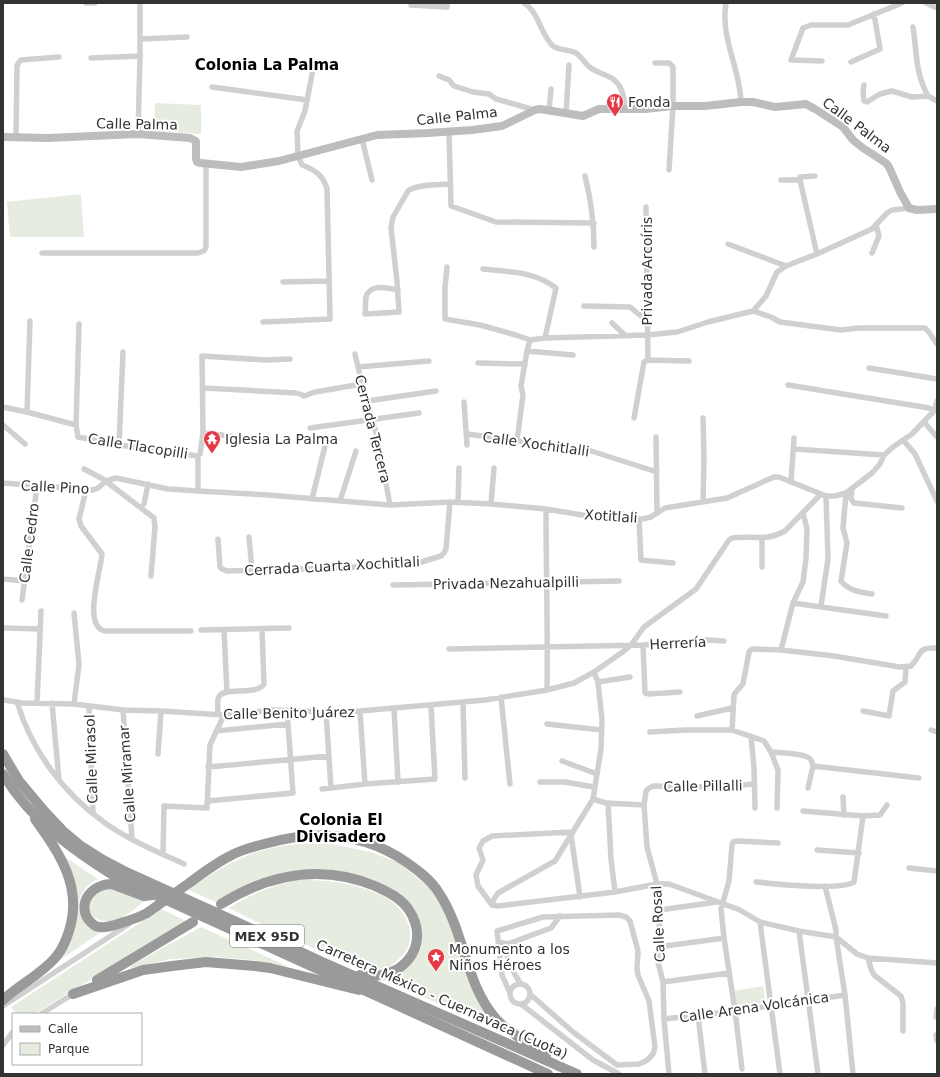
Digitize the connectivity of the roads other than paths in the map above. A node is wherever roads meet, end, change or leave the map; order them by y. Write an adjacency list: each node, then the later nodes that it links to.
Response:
1 (86, 3): 2 (street)
2 (95, 3)
3 (140, 3): 15 (street)
4 (447, 3): 9 (street)
5 (524, 3): 10 (street)
6 (726, 3): 30 (street)
7 (902, 3): 12 (street)
8 (926, 3): 11 (street)
9 (411, 5)
10 (530, 5): 34 (street)
11 (937, 8)
12 (874, 14): 19 (street); 20 (street)
13 (913, 27): 28 (street)
14 (187, 37): 15 (street)
15 (140, 39): 16 (street)
16 (140, 56): 18 (street); 38 (street)
17 (59, 57): 40 (street)
18 (91, 58)
19 (822, 61)
20 (851, 62)
21 (655, 63): 32 (street)
22 (314, 64): 29 (street)
23 (569, 65): 36 (street)
24 (439, 76): 33 (street)
25 (864, 85): 28 (street)
26 (212, 86): 29 (street)
27 (551, 88): 35 (street)
28 (928, 96): 31 (street)
29 (307, 100): 42 (street)
30 (741, 102): 32 (street, Calle Palma); 52 (street, Calle Palma)
31 (937, 102)
32 (673, 106): 34 (street, Calle Palma); 44 (street)
33 (535, 110): 35 (street, Calle Palma); 37 (street, Calle Palma)
34 (626, 110): 36 (street, Calle Palma)
35 (549, 111): 36 (street, Calle Palma)
36 (566, 114)
37 (449, 132): 41 (street, Calle Palma); 50 (street)
38 (138, 134): 40 (street, Calle Palma); 43 (street, Calle Palma)
39 (3, 137): 40 (street, Calle Palma)
40 (16, 137)
41 (362, 139): 42 (street, Calle Palma); 48 (street)
42 (298, 156): 43 (street, Calle Palma); 64 (street)
43 (206, 164): 59 (street)
44 (669, 170)
45 (585, 176): 54 (street)
46 (814, 176): 47 (street)
47 (800, 179): 49 (street); 60 (street)
48 (372, 180)
49 (781, 180)
50 (449, 184): 54 (street); 66 (street)
51 (646, 207): 70 (street, Privada Arcoíris)
52 (909, 208): 53 (street); 55 (street)
53 (937, 209)
54 (594, 224): 57 (street)
55 (876, 224): 58 (street); 60 (street)
56 (728, 244): 61 (street)
57 (594, 247)
58 (872, 253)
59 (42, 254)
60 (817, 254): 61 (street)
61 (786, 266): 68 (street)
62 (447, 267): 77 (street)
63 (483, 269): 76 (street)
64 (328, 281): 65 (street); 71 (street)
65 (283, 282)
66 (398, 290): 66 (street)
67 (584, 306): 70 (street)
68 (753, 311): 75 (street); 78 (street)
69 (30, 321): 101 (street)
70 (648, 321): 75 (street, Privada Arcoíris)
71 (263, 322)
72 (612, 323): 74 (street)
73 (79, 324): 108 (street)
74 (625, 335): 75 (street); 76 (street)
75 (647, 335): 84 (street)
76 (545, 338): 77 (street)
77 (530, 340): 79 (street)
78 (937, 344)
79 (526, 351): 82 (street); 88 (street)
80 (123, 352): 119 (street)
81 (355, 354): 89 (street, Cerrada Tercera)
82 (573, 355)
83 (290, 359): 94 (street)
84 (648, 360): 86 (street); 103 (street)
85 (429, 361): 89 (street)
86 (689, 361)
87 (478, 363): 88 (street)
88 (525, 364): 116 (street)
89 (358, 368): 92 (street, Cerrada Tercera)
90 (868, 368): 91 (street)
91 (937, 379)
92 (362, 384): 94 (street); 97 (street, Cerrada Tercera)
93 (788, 385): 100 (street)
94 (203, 388): 110 (street)
95 (436, 391): 97 (street)
96 (937, 400): 100 (street)
97 (367, 401): 105 (street, Cerrada Tercera)
98 (464, 402): 111 (street)
99 (3, 407): 101 (street)
100 (936, 410): 106 (street)
101 (27, 412): 108 (street)
102 (419, 413): 105 (street)
103 (634, 418)
104 (703, 418): 142 (street)
105 (372, 420): 109 (street); 148 (street, Cerrada Tercera)
106 (924, 422): 113 (street); 117 (street)
107 (3, 425): 118 (street)
108 (76, 425): 119 (street, Calle Tlacopilli)
109 (310, 428)
110 (203, 433): 115 (street); 125 (street)
111 (466, 434): 116 (street, Calle Xochitlalli); 121 (street)
112 (656, 437): 129 (street)
113 (937, 437)
114 (794, 438): 122 (street)
115 (268, 440)
116 (517, 440): 129 (street, Calle Xochitlalli)
117 (904, 440): 124 (street); 143 (street)
118 (25, 444)
119 (119, 445): 125 (street, Calle Tlacopilli)
120 (325, 446): 140 (street)
121 (467, 446)
122 (794, 449): 124 (street); 131 (street)
123 (356, 451): 141 (street)
124 (884, 455): 135 (street)
125 (198, 456): 137 (street)
126 (459, 468): 145 (street)
127 (494, 468): 147 (street)
128 (84, 470): 130 (street)
129 (657, 472): 151 (street)
130 (106, 481): 133 (street, Calle Pino); 136 (street, Calle Pino); 160 (street)
131 (791, 482): 139 (street, Xotitlali); 142 (street, Xotitlali)
132 (3, 483): 134 (street, Calle Pino)
133 (148, 484): 137 (street, Calle Pino); 146 (street)
134 (37, 486): 136 (street, Calle Pino); 162 (street, Calle Cedro)
135 (852, 489): 138 (street); 149 (street)
136 (86, 490): 179 (street)
137 (198, 491): 140 (street)
138 (846, 493): 139 (street); 166 (street)
139 (824, 495): 152 (street); 169 (street)
140 (312, 499): 141 (street)
141 (340, 501): 148 (street)
142 (703, 501): 151 (street, Xotitlali)
143 (937, 501)
144 (450, 502): 145 (street, Xotitlali); 148 (street, Xotitlali); 159 (street, Cerrada Cuarta Xochitlali)
145 (458, 502): 147 (street, Xotitlali)
146 (144, 504)
147 (491, 504): 150 (street, Xotitlali)
148 (390, 505)
149 (902, 508)
150 (546, 509): 153 (street, Xotitlali); 163 (street)
151 (657, 513): 153 (street, Xotitlali)
152 (804, 513): 155 (street); 168 (street)
153 (639, 519): 157 (street)
154 (249, 537): 159 (street)
155 (762, 538): 158 (street); 181 (street)
156 (218, 539): 159 (street, Cerrada Cuarta Xochitlali)
157 (673, 563)
158 (762, 567)
159 (252, 570)
160 (151, 576)
161 (3, 579): 162 (street)
162 (24, 581): 167 (street, Calle Cedro)
163 (546, 581): 164 (street, Privada Nezahualpilli); 165 (street, Privada Nezahualpilli); 183 (street)
164 (618, 581)
165 (393, 585)
166 (872, 594)
167 (22, 600)
168 (793, 603): 169 (street); 186 (street)
169 (821, 606): 172 (street)
170 (41, 611): 175 (street)
171 (74, 613): 200 (street)
172 (886, 616)
173 (3, 628): 175 (street)
174 (289, 628): 178 (street)
175 (40, 629): 198 (street)
176 (200, 630): 177 (street)
177 (224, 630): 178 (street); 192 (street)
178 (262, 630): 192 (street)
179 (191, 632)
180 (724, 641): 182 (street, Herrería)
181 (631, 645): 182 (street, Herrería); 183 (street, Herrería); 188 (street, Calle Benito Juárez)
182 (643, 645): 193 (street)
183 (548, 646): 185 (street, Herrería); 191 (street)
184 (937, 648): 187 (street)
185 (450, 649)
186 (781, 650): 187 (street); 204 (street)
187 (906, 666): 209 (street)
188 (594, 672): 190 (street); 191 (street, Calle Benito Juárez)
189 (630, 677): 190 (street)
190 (598, 682): 215 (street)
191 (547, 690): 194 (street, Calle Benito Juárez)
192 (226, 692): 211 (street)
193 (680, 692)
194 (501, 697): 197 (street, Calle Benito Juárez); 237 (street)
195 (4, 700): 196 (street, Calle Benito Juárez)
196 (17, 702): 198 (street, Calle Benito Juárez); 233 (street)
197 (463, 702): 202 (street, Calle Benito Juárez); 231 (street)
198 (37, 703): 199 (street, Calle Benito Juárez)
199 (52, 703): 200 (street, Calle Benito Juárez); 233 (street)
200 (74, 704): 201 (street, Calle Benito Juárez)
201 (89, 706): 205 (street, Calle Benito Juárez); 254 (street, Calle Mirasol)
202 (431, 706): 203 (street, Calle Benito Juárez); 234 (street)
203 (394, 708): 208 (street, Calle Benito Juárez); 234 (street)
204 (732, 708): 212 (street); 216 (street)
205 (123, 710): 207 (street, Calle Benito Juárez); 258 (street, Calle Miramar)
206 (287, 710): 210 (street, Calle Benito Juárez); 211 (street, Calle Benito Juárez); 213 (street)
207 (161, 711): 211 (street, Calle Benito Juárez); 222 (street)
208 (360, 711): 210 (street, Calle Benito Juárez); 236 (street)
209 (863, 711)
210 (326, 712): 223 (street)
211 (221, 715): 217 (street)
212 (697, 716)
213 (288, 724): 217 (street); 225 (street)
214 (547, 724): 215 (street)
215 (601, 730): 230 (street)
216 (732, 730): 218 (street); 219 (street)
217 (216, 731): 228 (street)
218 (650, 732)
219 (751, 736): 220 (street); 238 (street)
220 (771, 752): 227 (street); 251 (street)
221 (3, 754): 287 (highway, Carretera México - Cuernavaca (Cuota) / MEX 95D)
222 (158, 754)
223 (329, 756): 225 (street); 241 (street)
224 (3, 758): 315 (highway)
225 (291, 759): 228 (street); 246 (street)
226 (562, 761): 230 (street)
227 (813, 766): 232 (street); 242 (street)
228 (208, 767): 246 (street)
229 (3, 774): 252 (highway, Carretera México - Cuernavaca (Cuota) / MEX 95D); 317 (highway, bridge)
230 (597, 774): 240 (street)
231 (465, 778)
232 (919, 778)
233 (59, 780): 254 (street)
234 (398, 782): 236 (street)
235 (540, 782): 240 (street)
236 (364, 784): 241 (street)
237 (510, 784)
238 (754, 784): 239 (street, Calle Pillalli); 250 (street)
239 (653, 786): 248 (street, Calle Rosal)
240 (594, 787): 245 (street)
241 (331, 788): 243 (street)
242 (808, 788)
243 (322, 789)
244 (843, 797): 255 (street)
245 (592, 799): 247 (street); 257 (street)
246 (207, 801): 262 (street)
247 (608, 803): 248 (street); 269 (street)
248 (644, 805): 267 (street, Calle Rosal)
249 (887, 805): 256 (street)
250 (755, 808)
251 (777, 808)
252 (28, 810): 270 (highway, Carretera México - Cuernavaca (Cuota) / MEX 95D); 297 (highway)
253 (803, 811): 255 (street)
254 (93, 812): 258 (street)
255 (844, 815): 256 (street)
256 (863, 816): 261 (street)
257 (572, 834): 271 (street); 274 (street); 274 (street)
258 (132, 839): 262 (street)
259 (778, 843): 272 (street)
260 (817, 850): 261 (street)
261 (859, 853): 268 (street)
262 (162, 854): 263 (street)
263 (184, 864)
264 (909, 868): 265 (street)
265 (937, 871)
266 (756, 882): 268 (street)
267 (657, 884): 269 (street); 272 (street); 275 (street, Calle Rosal)
268 (826, 886): 281 (street)
269 (615, 892): 271 (street)
270 (153, 895): 276 (highway); 292 (highway, Carretera México - Cuernavaca (Cuota) / MEX 95D)
271 (580, 896): 274 (street)
272 (720, 902): 275 (street); 279 (street); 282 (street)
273 (221, 904): 287 (highway)
274 (492, 905)
275 (660, 910): 285 (street, Calle Rosal)
276 (142, 915): 301 (street); 315 (highway, bridge)
277 (560, 916): 283 (street); 284 (street); 296 (street)
278 (193, 922): 294 (highway)
279 (760, 922): 280 (street); 300 (street)
280 (799, 931): 281 (street); 298 (street)
281 (836, 937): 286 (street); 295 (street)
282 (724, 938): 285 (street); 289 (street)
283 (498, 942): 284 (street); 293 (street)
284 (508, 944): 291 (street)
285 (658, 947): 290 (street, Calle Rosal)
286 (868, 958): 288 (street); 309 (street)
287 (320, 961): 315 (highway, Carretera México - Cuernavaca (Cuota) / MEX 95D)
288 (937, 963)
289 (729, 973): 290 (street); 303 (street)
290 (663, 982): 308 (street, Calle Rosal)
291 (520, 983): 293 (street); 296 (street)
292 (364, 991): 294 (highway); 316 (highway, Carretera México - Cuernavaca (Cuota) / MEX 95D)
293 (510, 993): 299 (street)
294 (73, 994): 304 (street)
295 (845, 995): 298 (street, Calle Arena Volcánica); 324 (street)
296 (529, 997): 299 (street); 305 (street)
297 (3, 1000)
298 (808, 1000): 300 (street, Calle Arena Volcánica); 323 (street)
299 (521, 1004): 305 (street)
300 (771, 1005): 303 (street, Calle Arena Volcánica); 322 (street)
301 (3, 1006)
302 (937, 1009): 307 (street)
303 (735, 1011): 306 (street, Calle Arena Volcánica); 314 (street)
304 (44, 1013)
305 (536, 1015): 319 (street)
306 (698, 1016): 308 (street, Calle Arena Volcánica); 321 (street)
307 (936, 1017)
308 (664, 1020): 320 (street, Calle Rosal)
309 (903, 1032)
310 (12, 1033): 312 (street)
311 (12, 1033): 313 (street)
312 (3, 1039)
313 (3, 1045)
314 (742, 1069)
315 (562, 1072): 318 (highway, Carretera México - Cuernavaca (Cuota) / MEX 95D)
316 (544, 1074)
317 (548, 1074)
318 (577, 1074)
319 (619, 1074)
320 (669, 1074)
321 (705, 1074)
322 (780, 1074)
323 (818, 1074)
324 (853, 1074)

